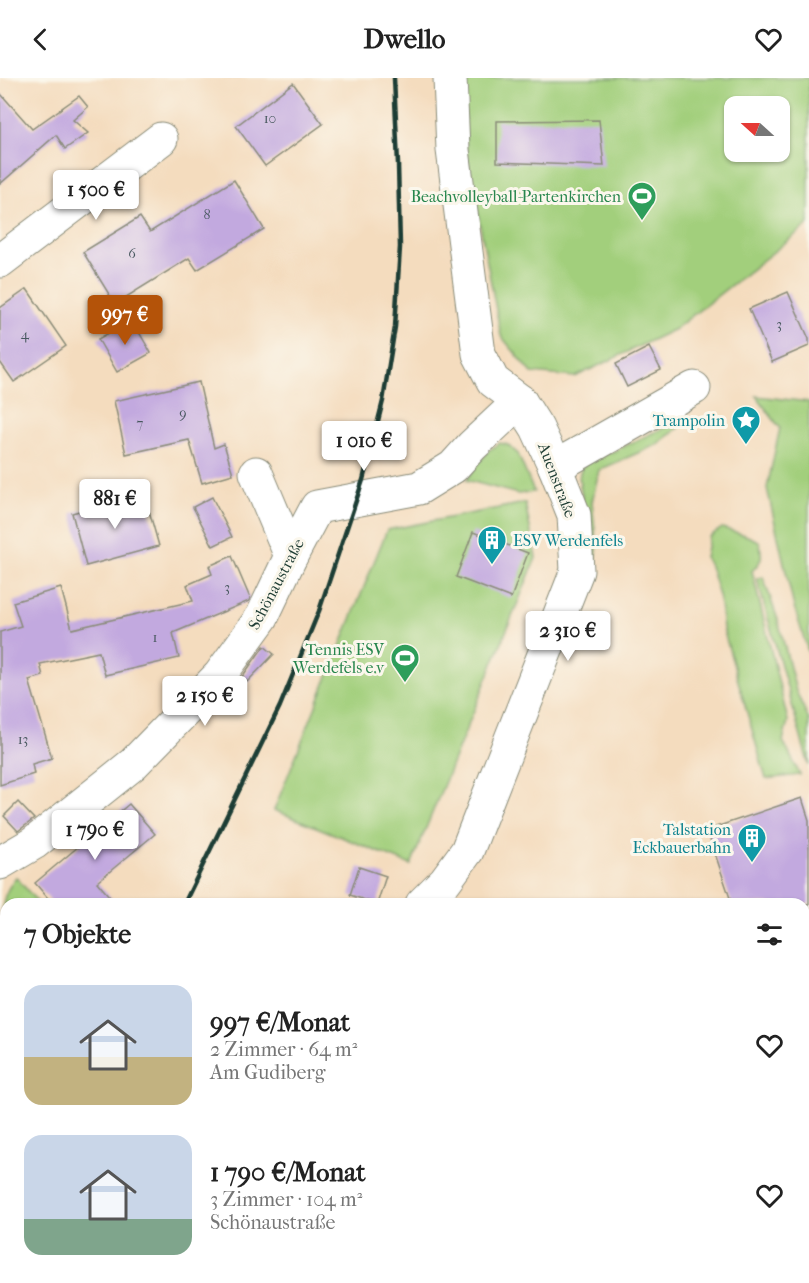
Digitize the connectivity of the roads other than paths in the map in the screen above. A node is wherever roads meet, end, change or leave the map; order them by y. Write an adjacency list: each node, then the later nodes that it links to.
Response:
1 (450, 78): 5 (street, Auenstraße)
2 (162, 139): 3 (street)
3 (0, 261)
4 (694, 388): 6 (street)
5 (520, 401): 6 (street, Auenstraße); 8 (street, Schönaustraße)
6 (555, 467): 10 (street, Auenstraße)
7 (256, 473): 8 (street)
8 (291, 556): 9 (street, Schönaustraße)
9 (0, 863)
10 (428, 898)

